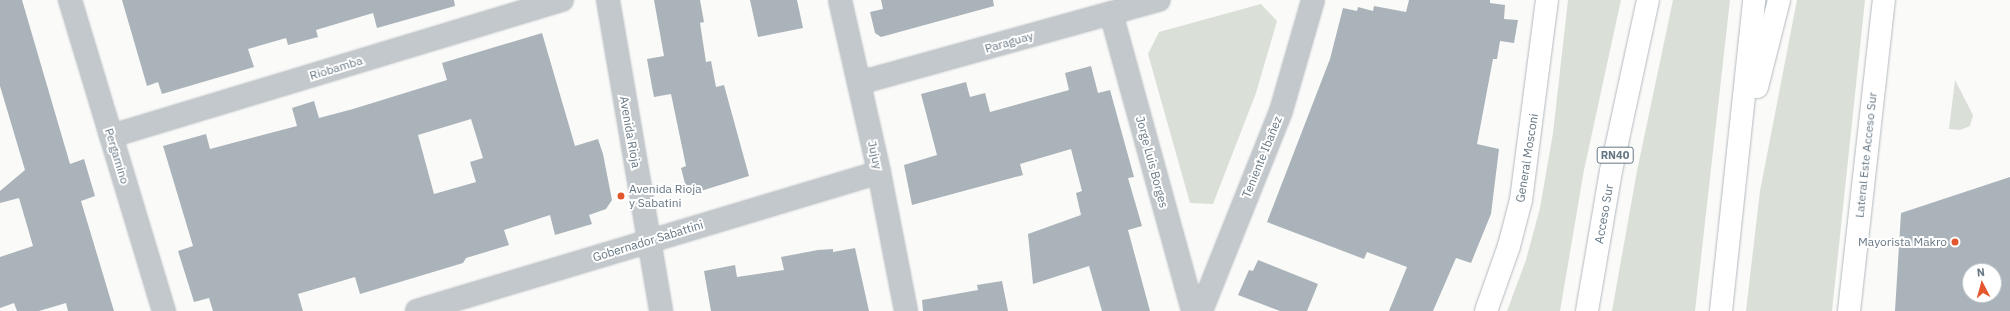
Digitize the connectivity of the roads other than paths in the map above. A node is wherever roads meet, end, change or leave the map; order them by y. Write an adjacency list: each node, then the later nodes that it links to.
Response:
1 (70, 0): 14 (street, Pergamino)
2 (562, 0): 14 (street, Riobamba)
3 (608, 0): 17 (street, Avenida Rioja)
4 (840, 0): 13 (street, Jujuy)
5 (1159, 0): 12 (street, Paraguay)
6 (1313, 0): 23 (street, Teniente Ibañez)
7 (1547, 0): 24 (main road, General Mosconi)
8 (1648, 0): 25 (main road, Acceso Sur / RN40)
9 (1754, 0): 16 (main road)
10 (1779, 0): 16 (main road)
11 (1884, 0): 27 (main road, Lateral Este Acceso Sur)
12 (1111, 13): 13 (street, Paraguay); 22 (street, Jorge Luis Borges)
13 (859, 83): 15 (street, Jujuy)
14 (111, 136): 18 (street, Pergamino)
15 (879, 172): 17 (street, Gobernador Sabattini); 21 (street, Jujuy)
16 (1736, 176): 26 (main road)
17 (649, 241): 19 (street, Gobernador Sabattini); 20 (street, Avenida Rioja)
18 (164, 311)
19 (418, 311)
20 (661, 311)
21 (906, 311)
22 (1193, 311)
23 (1200, 311)
24 (1486, 311)
25 (1587, 311)
26 (1721, 311)
27 (1849, 311)

